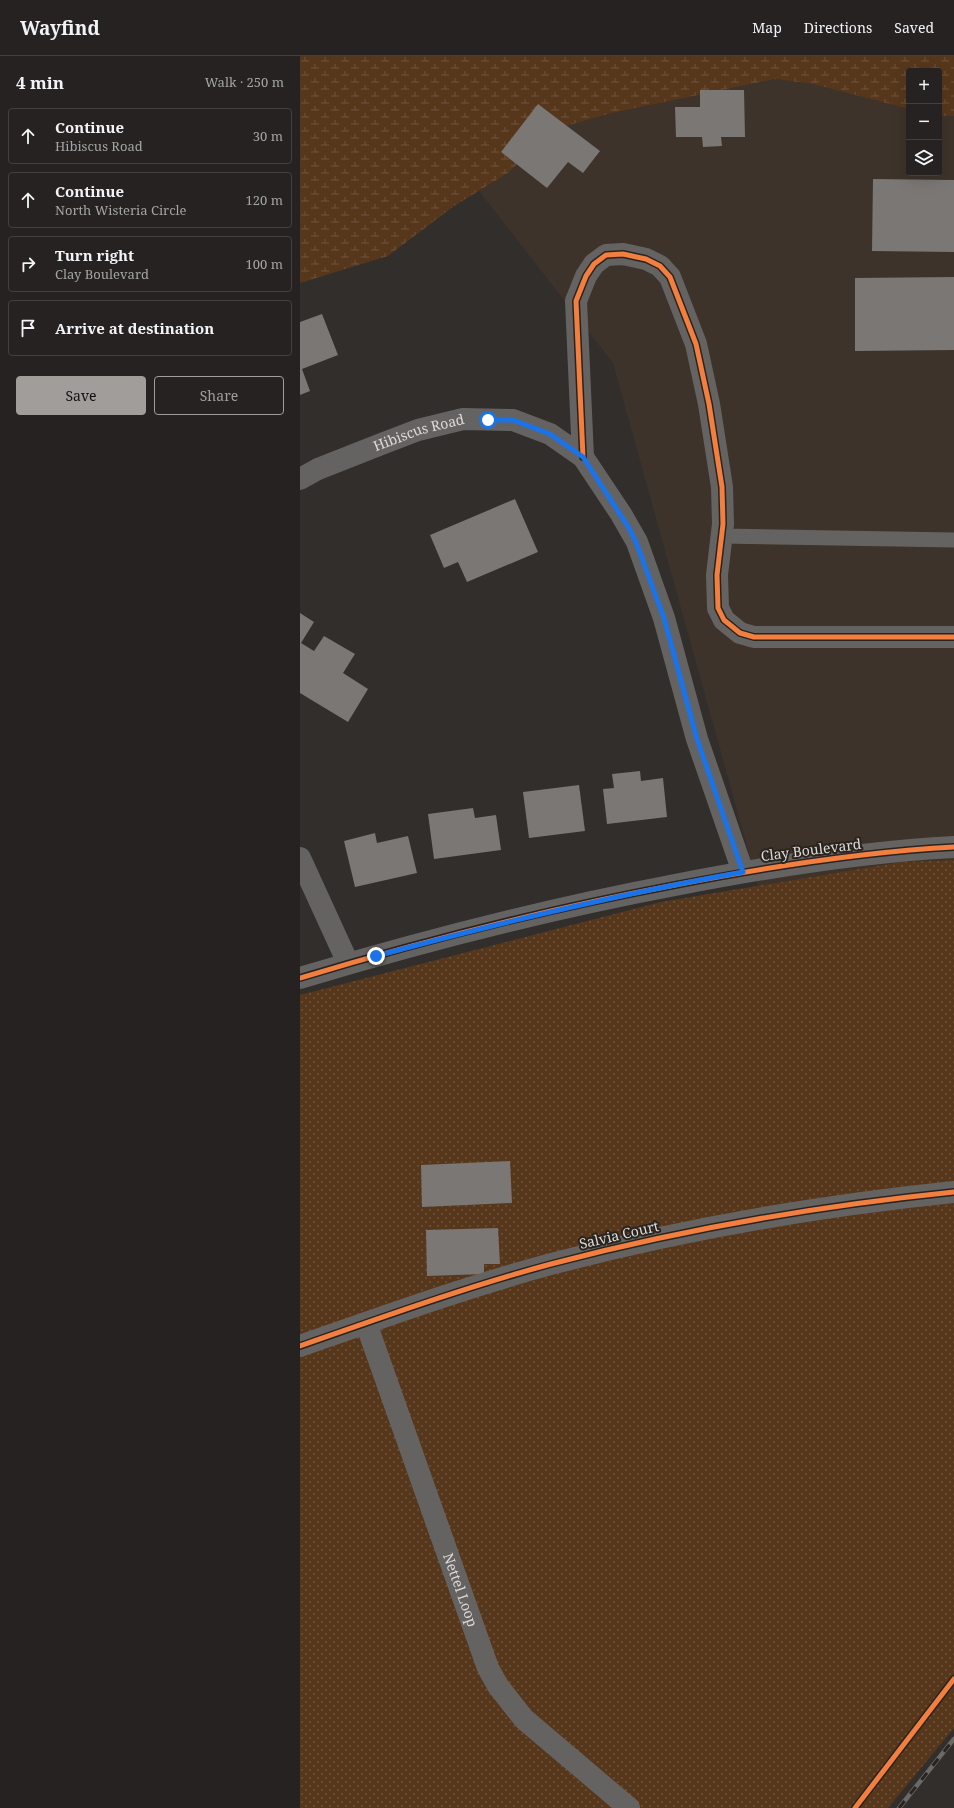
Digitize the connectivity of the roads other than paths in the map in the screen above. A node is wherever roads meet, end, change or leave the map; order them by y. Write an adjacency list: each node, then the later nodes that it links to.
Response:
1 (583, 457): 2 (street, Hibiscus Road); 3 (street); 8 (street)
2 (300, 479)
3 (721, 536): 4 (lane); 5 (street)
4 (954, 540)
5 (954, 637)
6 (954, 847): 8 (street, Clay Boulevard)
7 (300, 858): 9 (street)
8 (743, 872): 9 (street, Clay Boulevard)
9 (348, 963): 10 (street, Clay Boulevard)
10 (300, 978)
11 (954, 1192): 12 (street, Salvia Court)
12 (366, 1323): 13 (street, Salvia Court); 14 (street, Nettel Loop)
13 (300, 1346)
14 (629, 1808)

